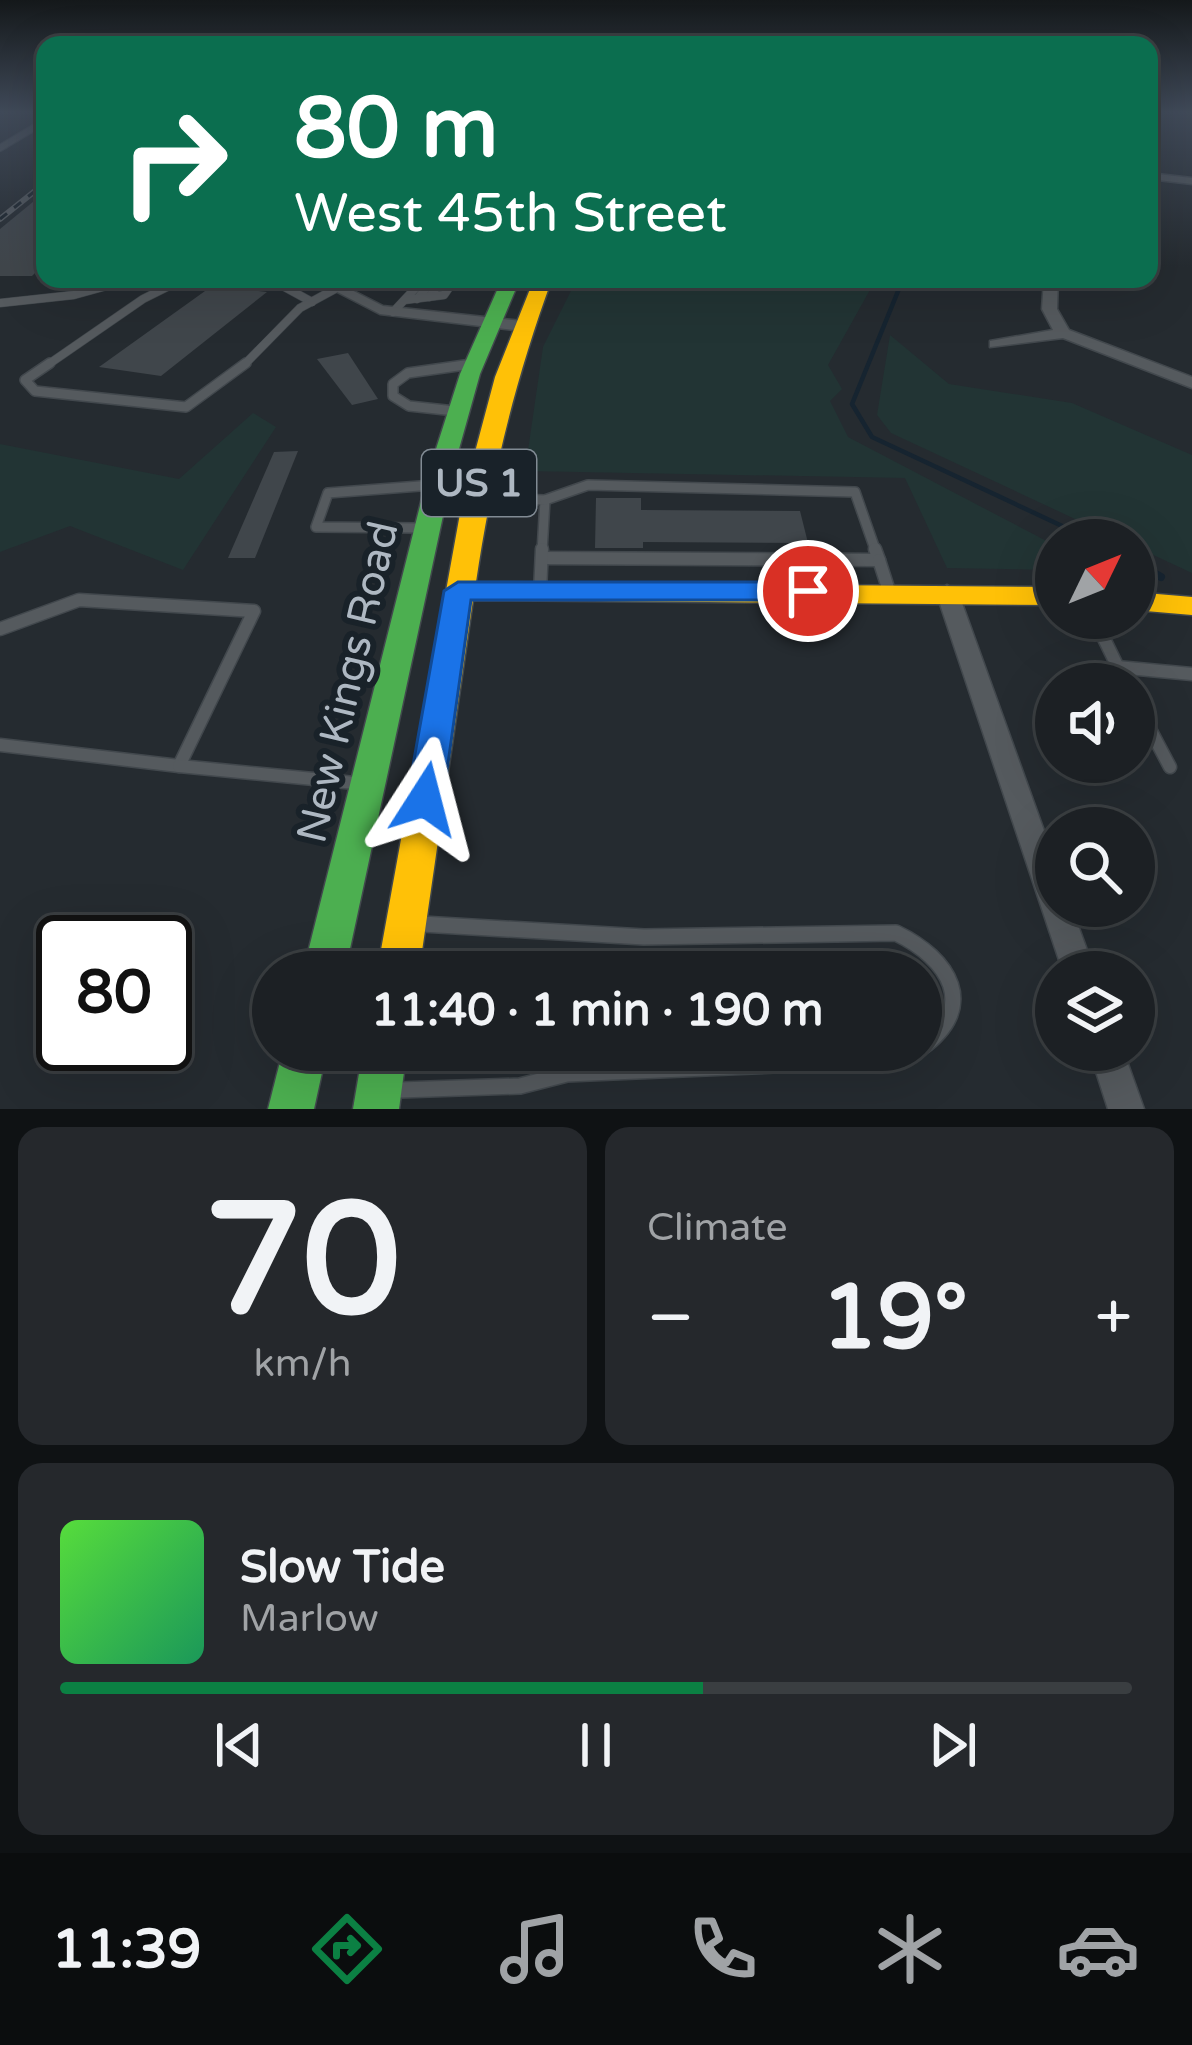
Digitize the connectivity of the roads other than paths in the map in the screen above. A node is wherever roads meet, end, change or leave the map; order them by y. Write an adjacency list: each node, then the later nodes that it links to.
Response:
1 (1158, 177): 2 (street)
2 (1192, 181)
3 (99, 288): 17 (lane)
4 (164, 288): 16 (lane)
5 (286, 288): 16 (lane)
6 (416, 288): 18 (lane)
7 (426, 288): 15 (lane)
8 (436, 288): 14 (lane)
9 (449, 288): 14 (lane)
10 (506, 288): 19 (main road, New Kings Road / US 1)
11 (539, 288): 20 (main road, New Kings Road / US 1)
12 (1050, 288): 21 (street)
13 (335, 289): 16 (lane); 18 (street)
14 (429, 297): 15 (lane)
15 (417, 299): 18 (lane)
16 (312, 302)
17 (0, 303)
18 (399, 306): 19 (street)
19 (489, 322): 20 (street); 23 (main road, New Kings Road / US 1)
20 (522, 326): 27 (main road, New Kings Road / US 1)
21 (1064, 333): 22 (street); 24 (street)
22 (995, 344)
23 (475, 364): 25 (main road, New Kings Road / US 1); 25 (lane)
24 (1192, 383)
25 (459, 412): 26 (main road, New Kings Road / US 1)
26 (436, 484): 29 (main road, New Kings Road / US 1); 29 (lane)
27 (476, 497): 28 (lane); 32 (main road, New Kings Road / US 1)
28 (545, 500): 30 (lane); 31 (lane)
29 (424, 534): 32 (main road); 40 (main road, New Kings Road / US 1)
30 (542, 558): 31 (lane); 33 (lane)
31 (879, 560): 34 (lane)
32 (458, 591): 33 (main road); 40 (main road); 48 (main road, New Kings Road / US 1)
33 (540, 591): 34 (main road)
34 (889, 591): 35 (main road)
35 (947, 592): 36 (main road); 52 (street)
36 (1035, 595)
37 (1155, 602): 38 (main road)
38 (1192, 605)
39 (0, 629): 45 (lane)
40 (394, 647): 47 (main road, New Kings Road / US 1)
41 (1155, 671): 42 (lane)
42 (1192, 674)
43 (1155, 739): 46 (lane)
44 (0, 745): 45 (lane)
45 (179, 766): 47 (lane)
46 (1170, 767)
47 (368, 784): 49 (main road, New Kings Road / US 1)
48 (405, 923): 50 (main road, New Kings Road / US 1); 51 (lane)
49 (329, 951)
50 (401, 951)
51 (931, 951)
52 (1072, 951)
53 (942, 962): 54 (lane)
54 (942, 1031)
55 (300, 1071): 59 (main road)
56 (636, 1071): 58 (lane)
57 (1113, 1071): 60 (street)
58 (377, 1100)
59 (291, 1109)
60 (1126, 1109)

